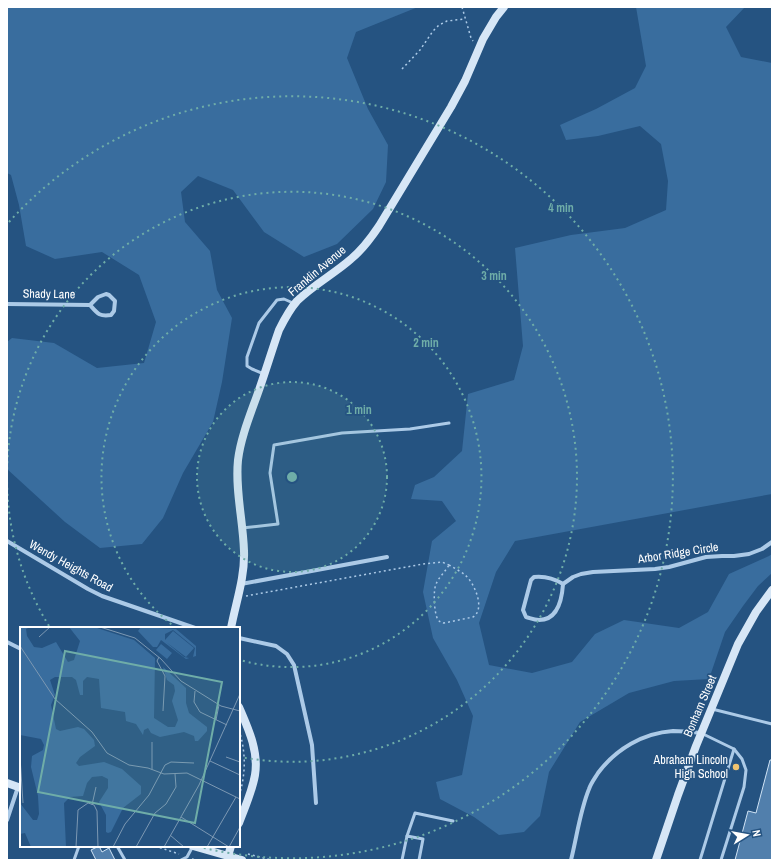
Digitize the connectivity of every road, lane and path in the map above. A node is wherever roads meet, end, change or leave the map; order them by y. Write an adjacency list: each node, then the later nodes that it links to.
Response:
1 (462, 7): 3 (path)
2 (504, 7): 4 (street, Franklin Avenue)
3 (465, 19): 4 (path); 5 (path)
4 (478, 49): 7 (street, Franklin Avenue)
5 (402, 69)
6 (7, 304): 8 (street, Shady Lane)
7 (296, 304): 9 (street, Franklin Avenue); 9 (lane)
8 (90, 305): 8 (street, Shady Lane)
9 (264, 374): 11 (street, Franklin Avenue)
10 (449, 423): 11 (lane)
11 (242, 528): 16 (street, Franklin Avenue)
12 (7, 541): 20 (street, Wendy Heights Road)
13 (772, 542): 17 (street, Arbor Ridge Circle)
14 (387, 557): 16 (street)
15 (449, 565): 15 (path); 19 (path)
16 (241, 584): 19 (street, Franklin Avenue)
17 (563, 584): 17 (street)
18 (772, 590): 25 (street, Bonham Street)
19 (238, 597): 21 (street, Franklin Avenue)
20 (192, 627)
21 (231, 627)
22 (240, 638): 34 (street)
23 (7, 642): 24 (street)
24 (20, 648)
25 (711, 709): 27 (lane); 28 (street, Bonham Street)
26 (240, 711): 36 (street)
27 (772, 724)
28 (701, 733): 30 (lane); 55 (street); 56 (street, Bonham Street)
29 (240, 734): 33 (path)
30 (734, 749): 57 (lane); 58 (lane)
31 (7, 783): 32 (street)
32 (20, 788): 35 (street)
33 (240, 791)
34 (316, 803)
35 (7, 820)
36 (240, 820)
37 (453, 821): 38 (lane)
38 (407, 836): 53 (lane); 54 (lane)
39 (79, 847): 48 (lane)
40 (118, 847): 49 (lane)
41 (157, 847): 45 (path)
42 (194, 847): 45 (lane)
43 (198, 847): 47 (street)
44 (231, 847): 47 (street)
45 (187, 857): 50 (lane); 51 (path)
46 (244, 857): 47 (street); 52 (path)
47 (227, 858)
48 (74, 860)
49 (125, 860)
50 (181, 860)
51 (197, 860)
52 (271, 860)
53 (402, 860)
54 (419, 860)
55 (571, 860)
56 (656, 860)
57 (700, 860)
58 (721, 860)

